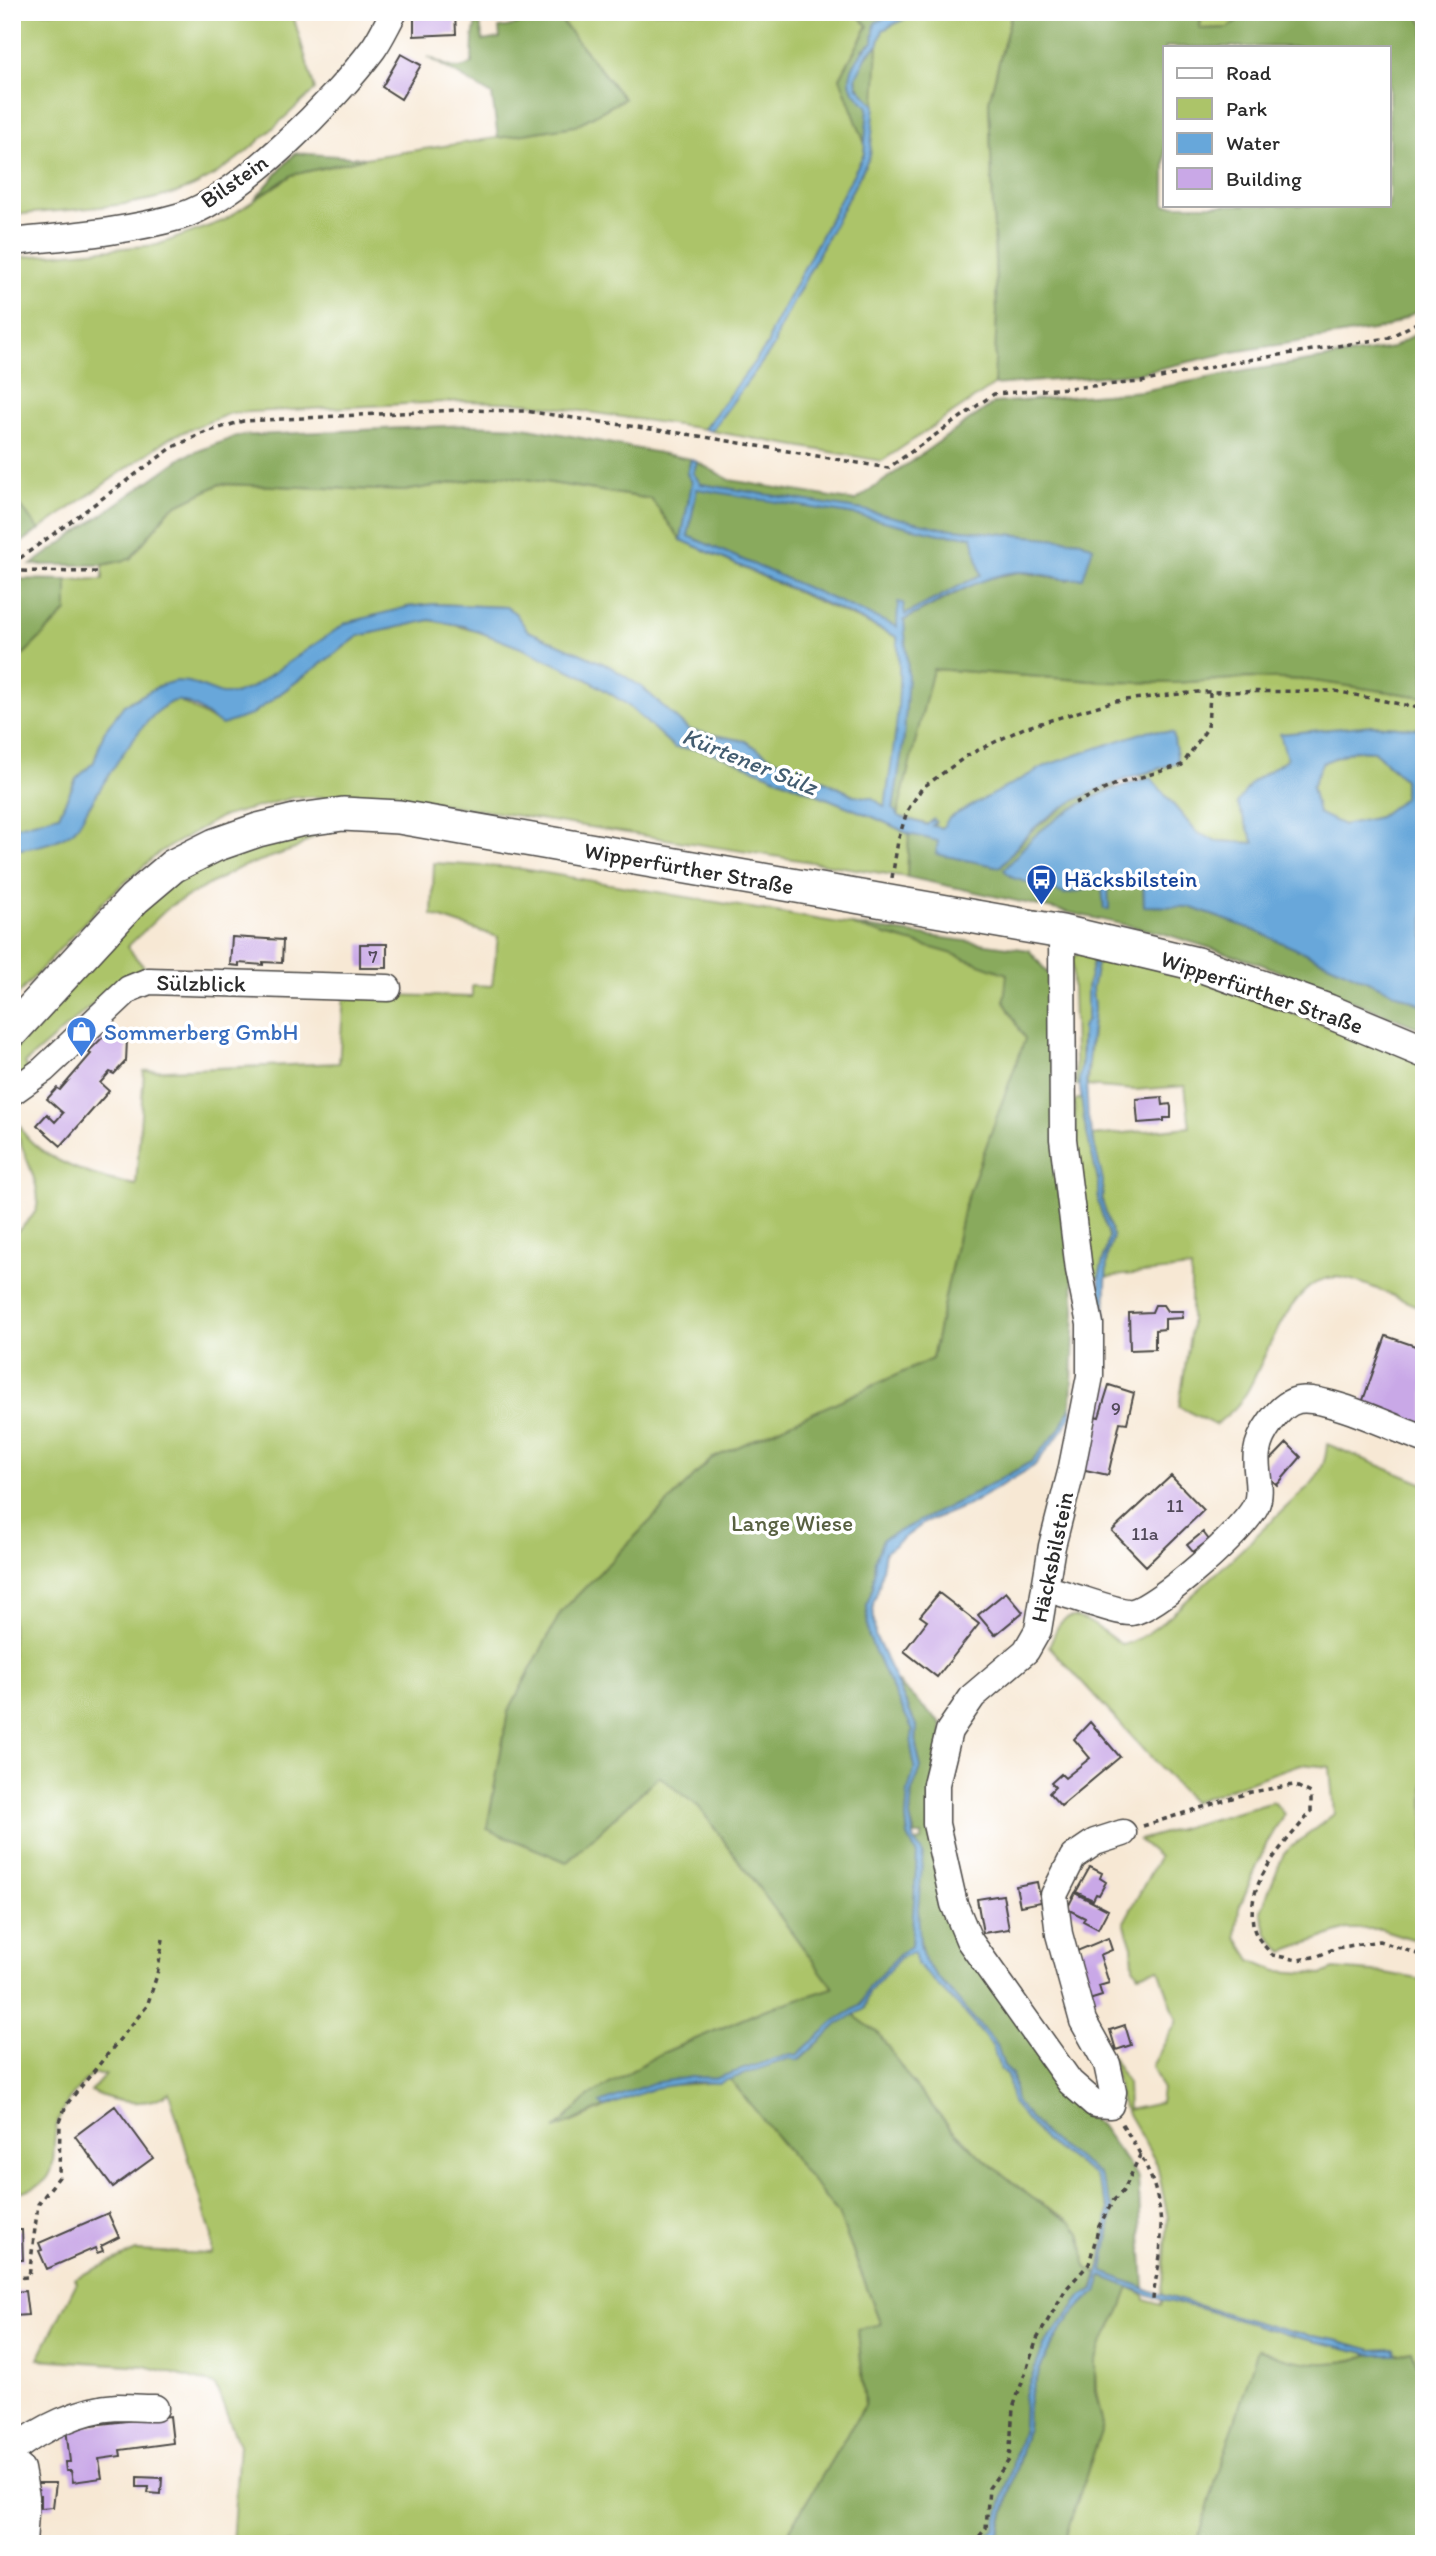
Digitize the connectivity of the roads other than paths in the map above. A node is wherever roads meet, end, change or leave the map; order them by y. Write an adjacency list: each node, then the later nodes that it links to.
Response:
1 (394, 12): 2 (street, Bilstein)
2 (12, 242)
3 (1062, 932): 5 (main road, Wipperfürther Straße); 6 (main road, Wipperfürther Straße); 9 (street, Häcksbilstein)
4 (388, 988): 7 (street, Sülzblick)
5 (12, 1031)
6 (1424, 1051)
7 (12, 1092)
8 (1424, 1440): 9 (street)
9 (1045, 1588): 10 (street, Häcksbilstein)
10 (1123, 1833)
11 (155, 2408): 12 (street)
12 (12, 2451)
13 (12, 2462): 14 (street)
14 (23, 2544)

